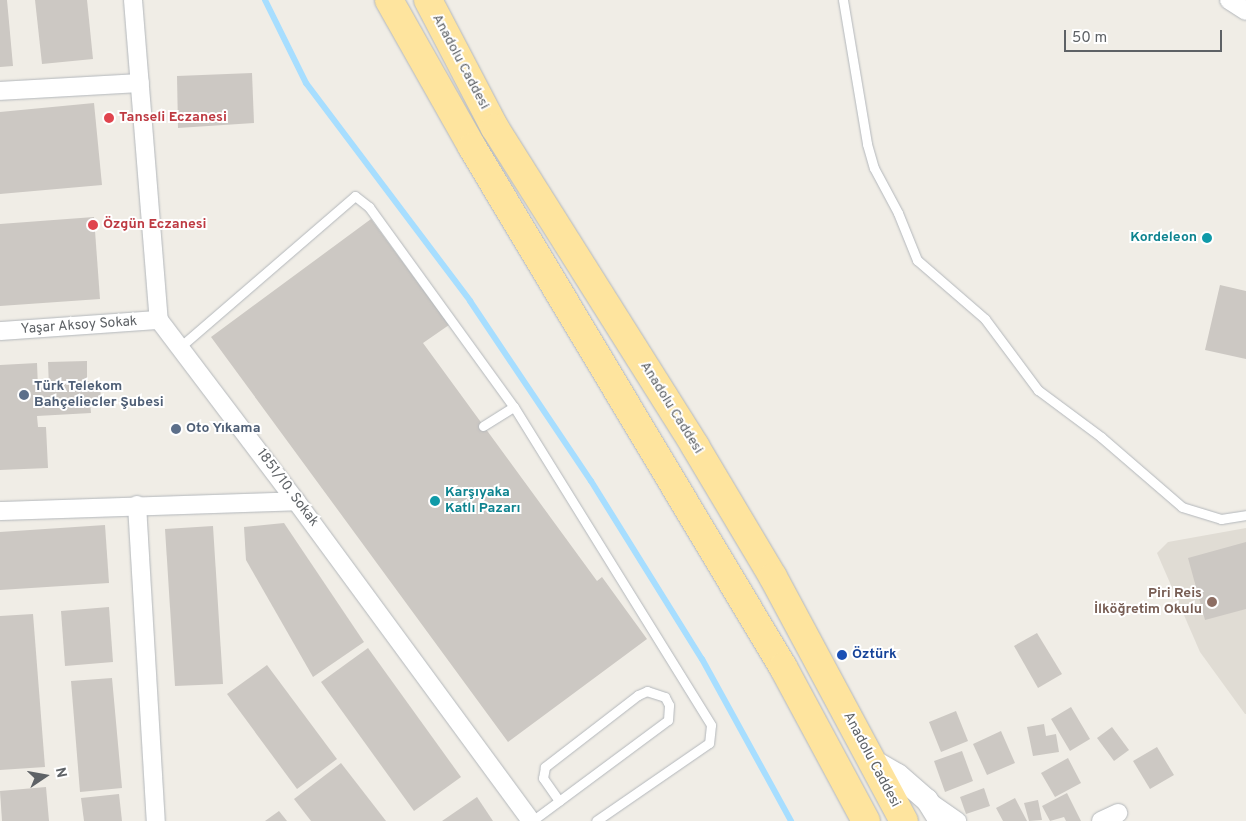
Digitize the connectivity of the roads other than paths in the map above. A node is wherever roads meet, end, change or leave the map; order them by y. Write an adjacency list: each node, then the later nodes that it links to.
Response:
1 (133, 0): 7 (street)
2 (389, 0): 25 (highway)
3 (428, 0): 18 (highway, Anadolu Caddesi)
4 (843, 0): 17 (lane)
5 (1229, 0): 6 (street)
6 (1246, 11)
7 (140, 82): 8 (street); 9 (street)
8 (0, 91)
9 (159, 320): 10 (street, Yaşar Aksoy Sokak); 11 (street, 1851/10. Sokak)
10 (0, 331)
11 (180, 347): 12 (lane); 14 (street, 1851/10. Sokak)
12 (514, 406): 13 (lane); 24 (lane)
13 (483, 426)
14 (296, 501): 15 (street); 23 (street, 1851/10. Sokak)
15 (137, 505): 16 (street); 22 (street)
16 (0, 511)
17 (1246, 515)
18 (870, 759): 19 (street); 26 (highway, Anadolu Caddesi)
19 (927, 800): 27 (street); 28 (street)
20 (559, 801): 20 (lane); 23 (lane)
21 (1118, 813): 29 (street)
22 (156, 821)
23 (531, 821)
24 (596, 821)
25 (866, 821)
26 (904, 821)
27 (940, 821)
28 (957, 821)
29 (1101, 821)

